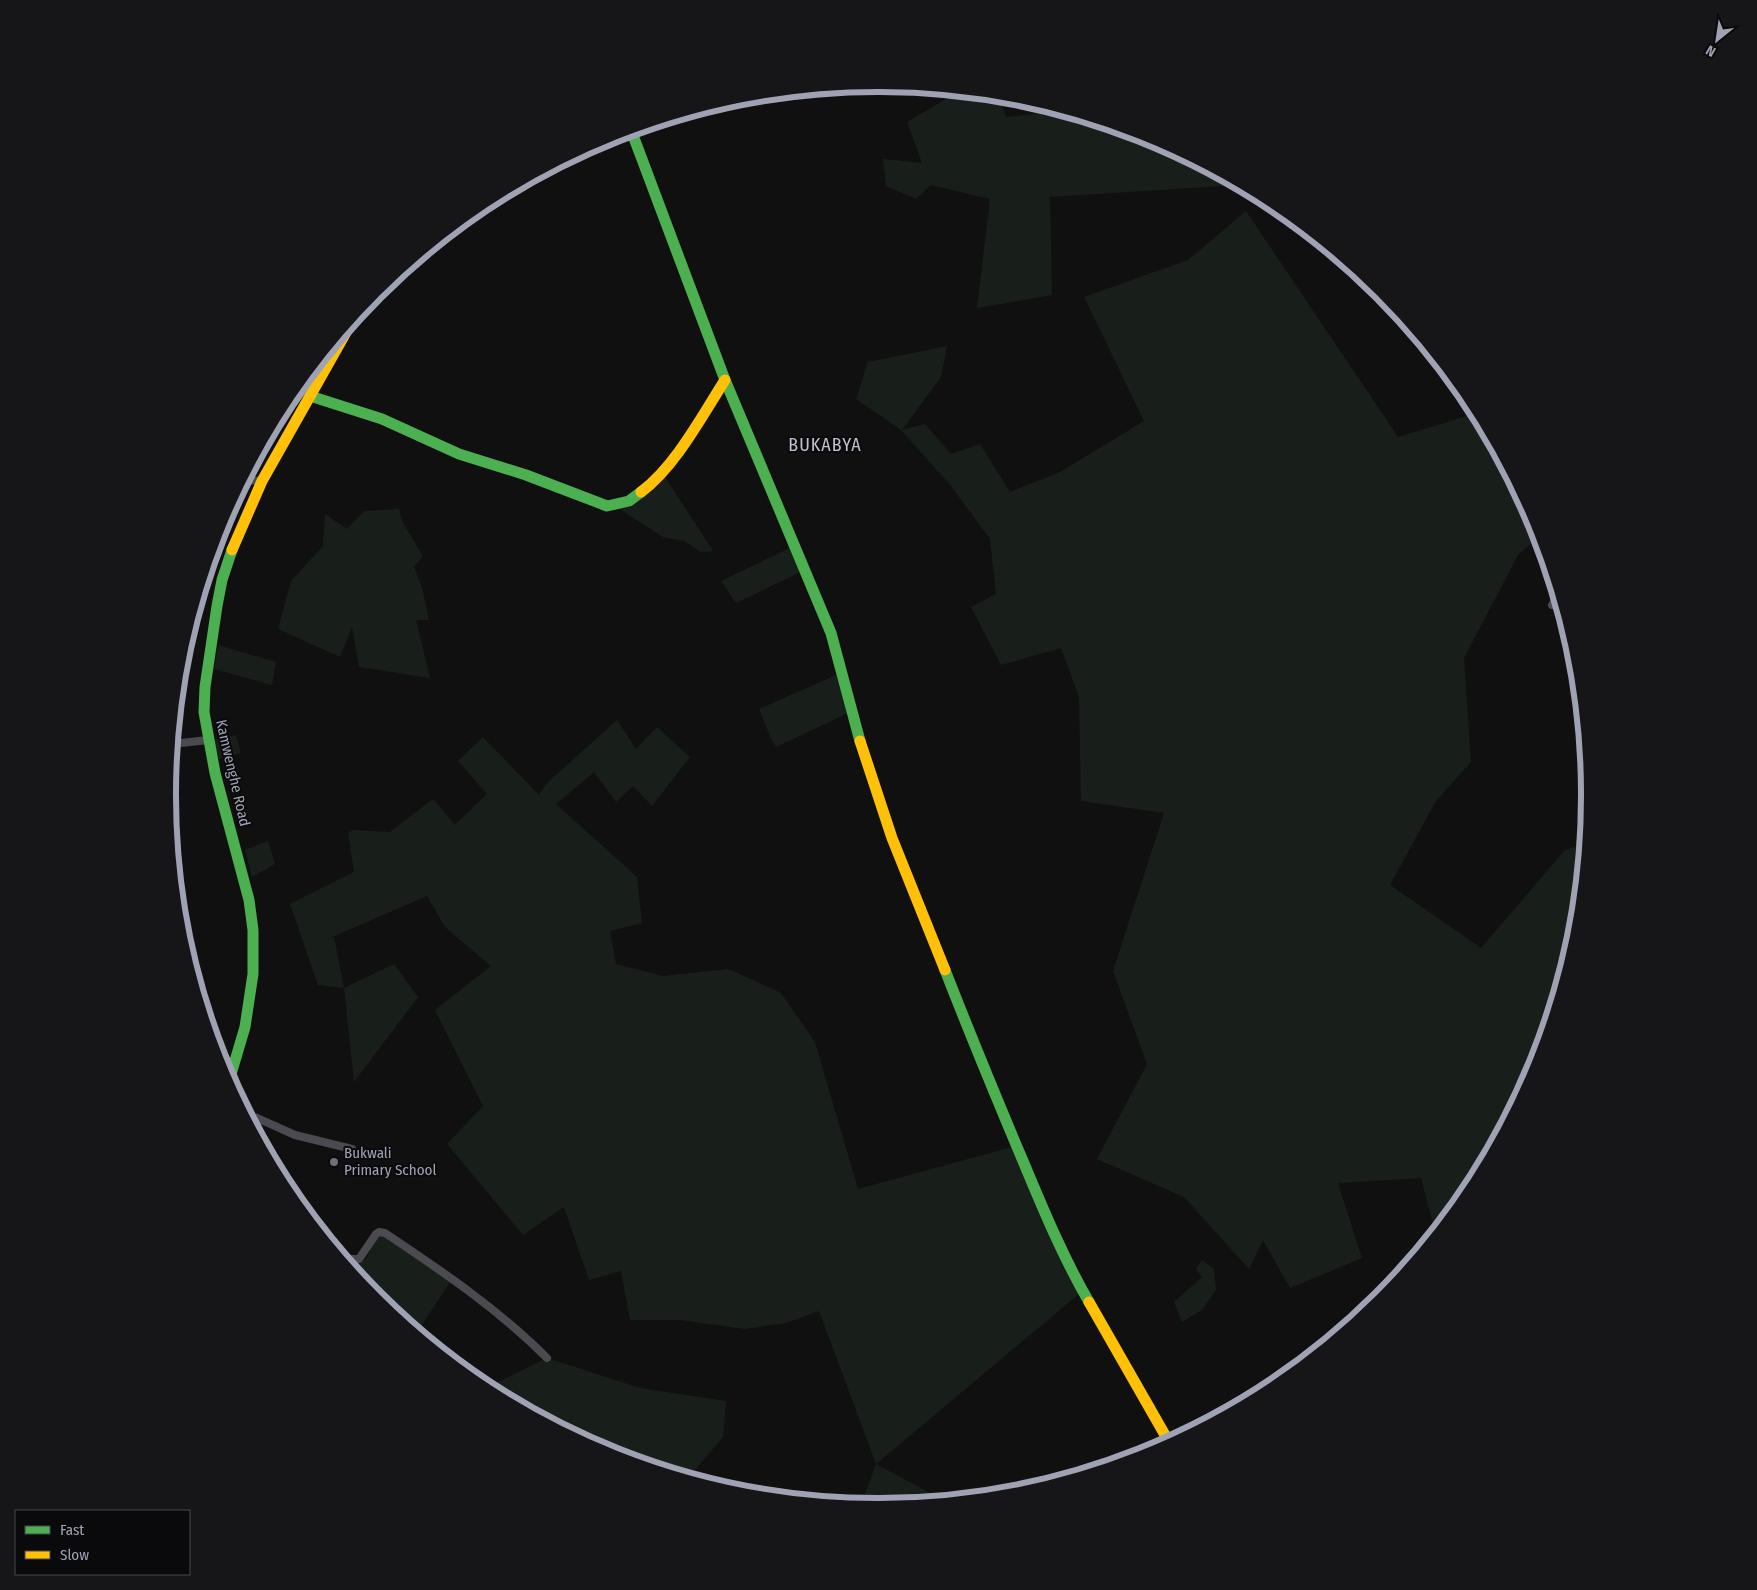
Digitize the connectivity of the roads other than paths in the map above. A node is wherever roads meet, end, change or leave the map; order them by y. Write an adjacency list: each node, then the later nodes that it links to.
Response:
1 (634, 137): 3 (street)
2 (338, 346): 4 (street, Kamwenghe Road)
3 (725, 380): 4 (street); 16 (street)
4 (310, 396): 6 (street, Kamwenghe Road)
5 (250, 480): 6 (street)
6 (262, 480): 9 (street, Kamwenghe Road)
7 (1554, 602): 8 (street)
8 (1552, 605)
9 (208, 740): 10 (street); 11 (street, Kamwenghe Road)
10 (178, 743)
11 (232, 1071)
12 (254, 1116): 13 (street)
13 (352, 1149)
14 (351, 1259): 15 (street)
15 (546, 1358)
16 (1165, 1436)

